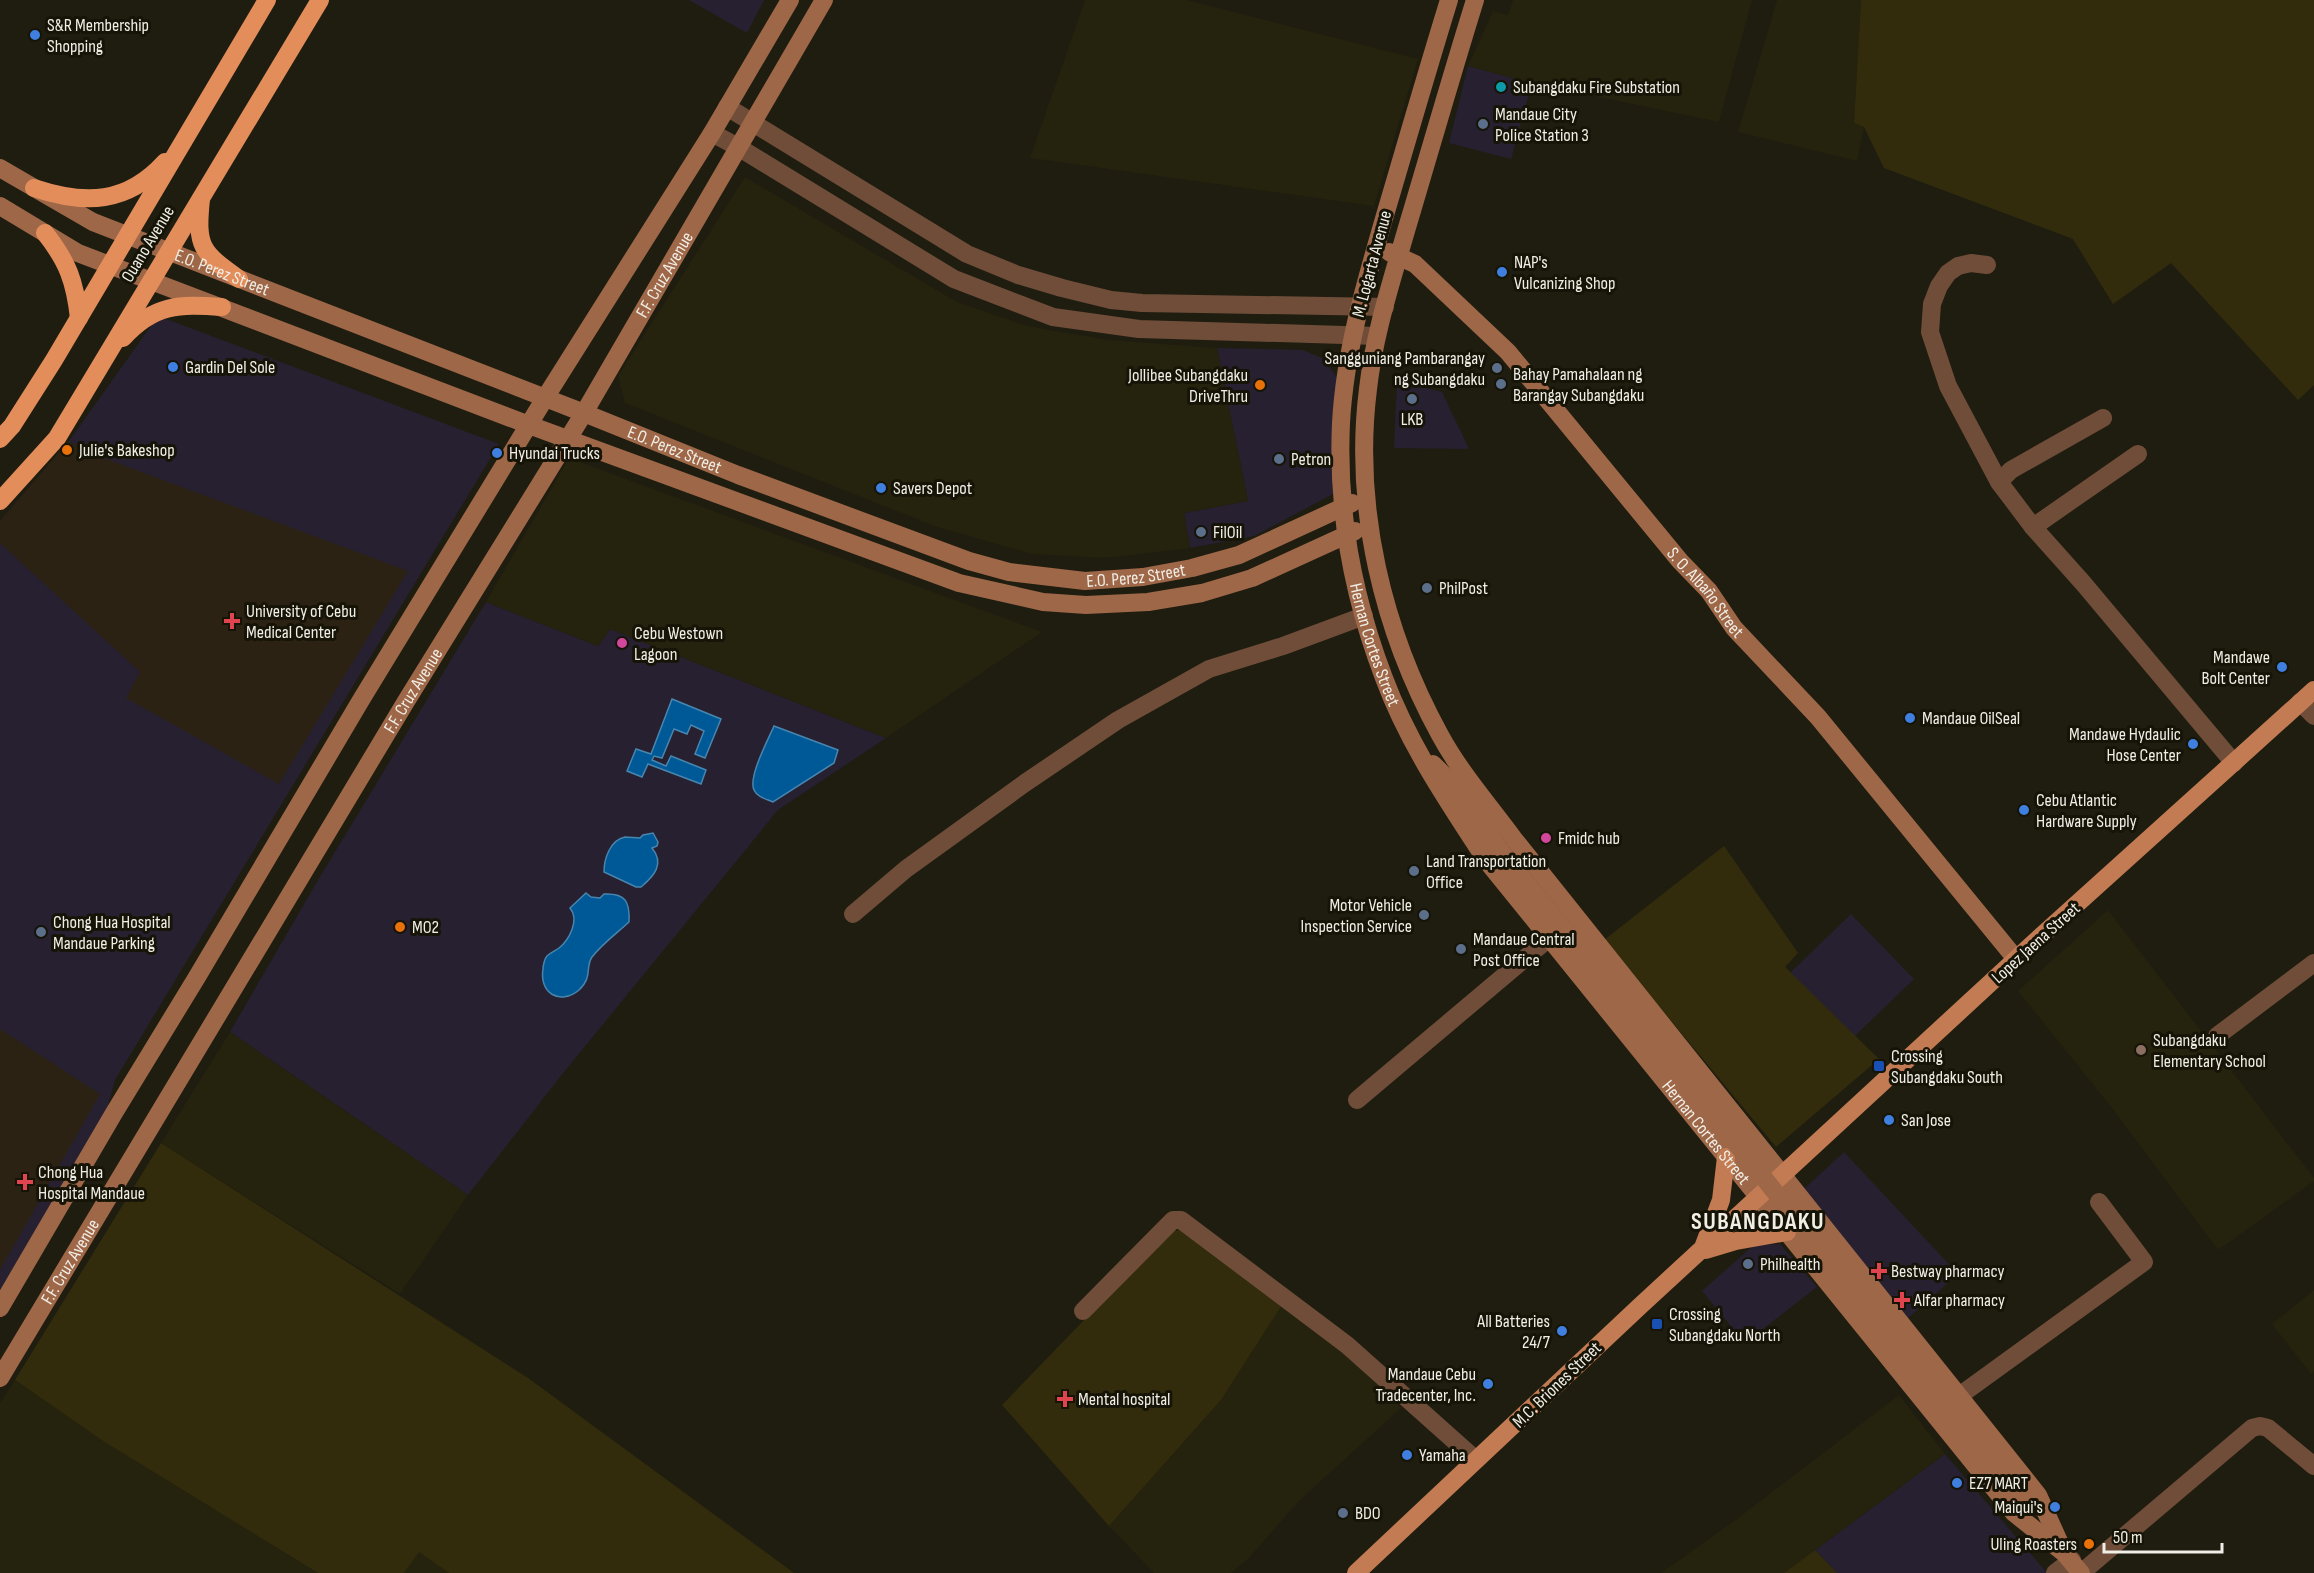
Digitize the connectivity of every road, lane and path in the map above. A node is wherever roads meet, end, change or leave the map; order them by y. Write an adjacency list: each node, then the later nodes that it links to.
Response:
1 (267, 0): 10 (highway, Ouano Avenue)
2 (320, 0): 14 (highway, Ouano Avenue)
3 (790, 0): 7 (main road, F.F. Cruz Avenue)
4 (824, 0): 8 (main road, F.F. Cruz Avenue)
5 (1449, 0): 18 (main road, M. Logarta Avenue)
6 (1475, 0): 20 (main road, M. Logarta Avenue)
7 (727, 107): 8 (street); 9 (main road, F.F. Cruz Avenue)
8 (753, 122): 11 (main road, F.F. Cruz Avenue); 25 (street)
9 (712, 133): 11 (street); 32 (main road, F.F. Cruz Avenue)
10 (185, 141): 13 (highway); 17 (highway, Ouano Avenue)
11 (738, 147): 29 (street); 33 (main road, F.F. Cruz Avenue)
12 (0, 168): 13 (main road, E.O. Perez Street)
13 (34, 188): 17 (main road, E.O. Perez Street)
14 (201, 196): 19 (highway, Ouano Avenue); 23 (highway)
15 (0, 206): 16 (main road, E.O. Perez Street)
16 (45, 233): 22 (main road, E.O. Perez Street); 28 (highway)
17 (129, 236): 19 (main road, E.O. Perez Street); 22 (highway, Ouano Avenue)
18 (1376, 249): 20 (main road, S. O. Albaño Street); 25 (main road, M. Logarta Avenue)
19 (168, 250): 23 (main road, E.O. Perez Street); 24 (highway, Ouano Avenue)
20 (1400, 255): 27 (main road, M. Logarta Avenue); 57 (main road, S. O. Albaño Street)
21 (1987, 265): 39 (street)
22 (110, 266): 24 (main road, E.O. Perez Street); 28 (highway, Ouano Avenue)
23 (239, 279): 32 (main road, E.O. Perez Street)
24 (150, 280): 26 (main road, E.O. Perez Street); 31 (highway, Ouano Avenue)
25 (1360, 306): 27 (street); 29 (main road, M. Logarta Avenue)
26 (222, 307): 31 (highway); 35 (main road, E.O. Perez Street)
27 (1385, 307): 30 (main road, M. Logarta Avenue)
28 (79, 318): 37 (highway, Ouano Avenue)
29 (1353, 335): 30 (street); 42 (main road, M. Logarta Avenue)
30 (1377, 336): 40 (main road, M. Logarta Avenue)
31 (104, 359): 41 (highway, Ouano Avenue)
32 (545, 398): 33 (main road, E.O. Perez Street); 35 (main road, F.F. Cruz Avenue)
33 (584, 412): 36 (main road, F.F. Cruz Avenue); 46 (main road, E.O. Perez Street)
34 (2103, 418): 39 (street)
35 (529, 425): 36 (main road, E.O. Perez Street); 67 (main road, F.F. Cruz Avenue)
36 (568, 438): 47 (main road, E.O. Perez Street); 69 (main road, F.F. Cruz Avenue)
37 (0, 439)
38 (2138, 454): 44 (street)
39 (1999, 482): 44 (street)
40 (1367, 496): 42 (main road, E.O. Perez Street); 43 (main road, M. Logarta Avenue)
41 (0, 501)
42 (1343, 507): 45 (main road, M. Logarta Avenue); 46 (main road, E.O. Perez Street)
43 (1370, 524): 45 (main road, E.O. Perez Street); 51 (main road, Hernan Cortes Street)
44 (2033, 527): 53 (street)
45 (1346, 535): 47 (main road, E.O. Perez Street); 48 (main road, Hernan Cortes Street)
46 (911, 539): 47 (main road)
47 (902, 562)
48 (1364, 616): 52 (main road, Hernan Cortes Street); 55 (street)
49 (2307, 696): 50 (street); 53 (main road, Lopez Jaena Street)
50 (2314, 717)
51 (1440, 736): 54 (main road, Hernan Cortes Street); 62 (main road, Hernan Cortes Street)
52 (1417, 748): 54 (main road, Hernan Cortes Street); 56 (main road, Hernan Cortes Street)
53 (2234, 763): 57 (main road, Lopez Jaena Street)
54 (1456, 787): 73 (main road, Hernan Cortes Street, bridge)
55 (853, 914)
56 (1550, 938): 60 (street); 61 (main road, Hernan Cortes Street)
57 (2016, 959): 62 (main road, Lopez Jaena Street)
58 (2314, 963): 59 (street)
59 (2217, 1036)
60 (1357, 1100)
61 (1726, 1157): 63 (main road, Hernan Cortes Street); 66 (main road)
62 (1782, 1176): 63 (main road, Lopez Jaena Street); 70 (main road, Hernan Cortes Street)
63 (1759, 1198): 65 (main road, Hernan Cortes Street); 66 (main road, M.C. Briones Street)
64 (2099, 1202): 70 (street)
65 (1787, 1232): 66 (main road); 73 (main road, Hernan Cortes Street)
66 (1701, 1252): 71 (main road, M.C. Briones Street)
67 (0, 1308)
68 (1083, 1311): 71 (street)
69 (0, 1378)
70 (1959, 1396): 73 (main road, Hernan Cortes Street)
71 (1476, 1460): 74 (main road, M.C. Briones Street)
72 (2314, 1467): 73 (street)
73 (2074, 1565): 75 (street)
74 (1356, 1573)
75 (2055, 1573)

